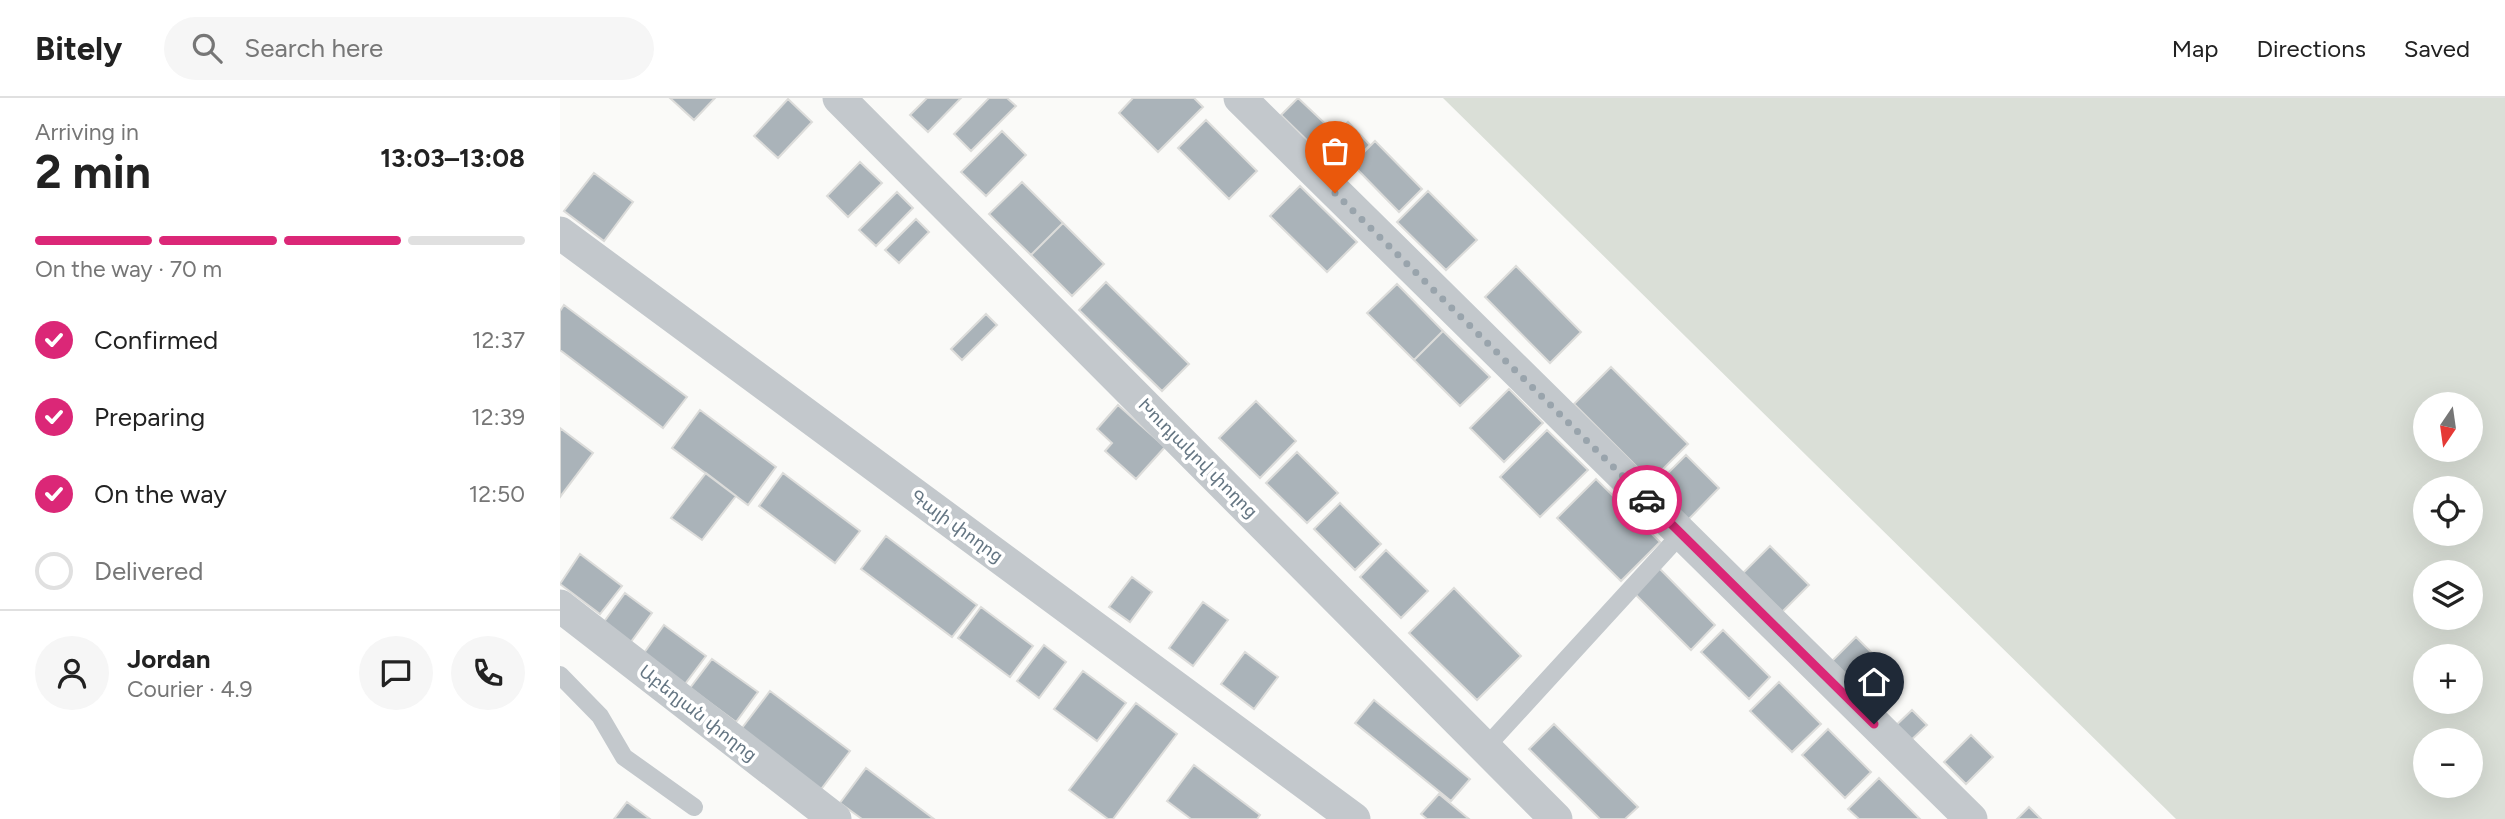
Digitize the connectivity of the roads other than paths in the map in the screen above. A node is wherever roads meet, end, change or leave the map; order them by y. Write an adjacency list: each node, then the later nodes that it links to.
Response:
1 (839, 98): 7 (street, Խուդյակով փողոց)
2 (1240, 98): 4 (street)
3 (560, 233): 10 (street, Գայի փողոց)
4 (1681, 534): 7 (lane); 12 (street)
5 (560, 606): 9 (street, Աբեղյան փողոց)
6 (560, 675): 8 (lane)
7 (1485, 748): 11 (street, Խուդյակով փողոց)
8 (694, 807)
9 (835, 819)
10 (1354, 819)
11 (1556, 819)
12 (1971, 819)

